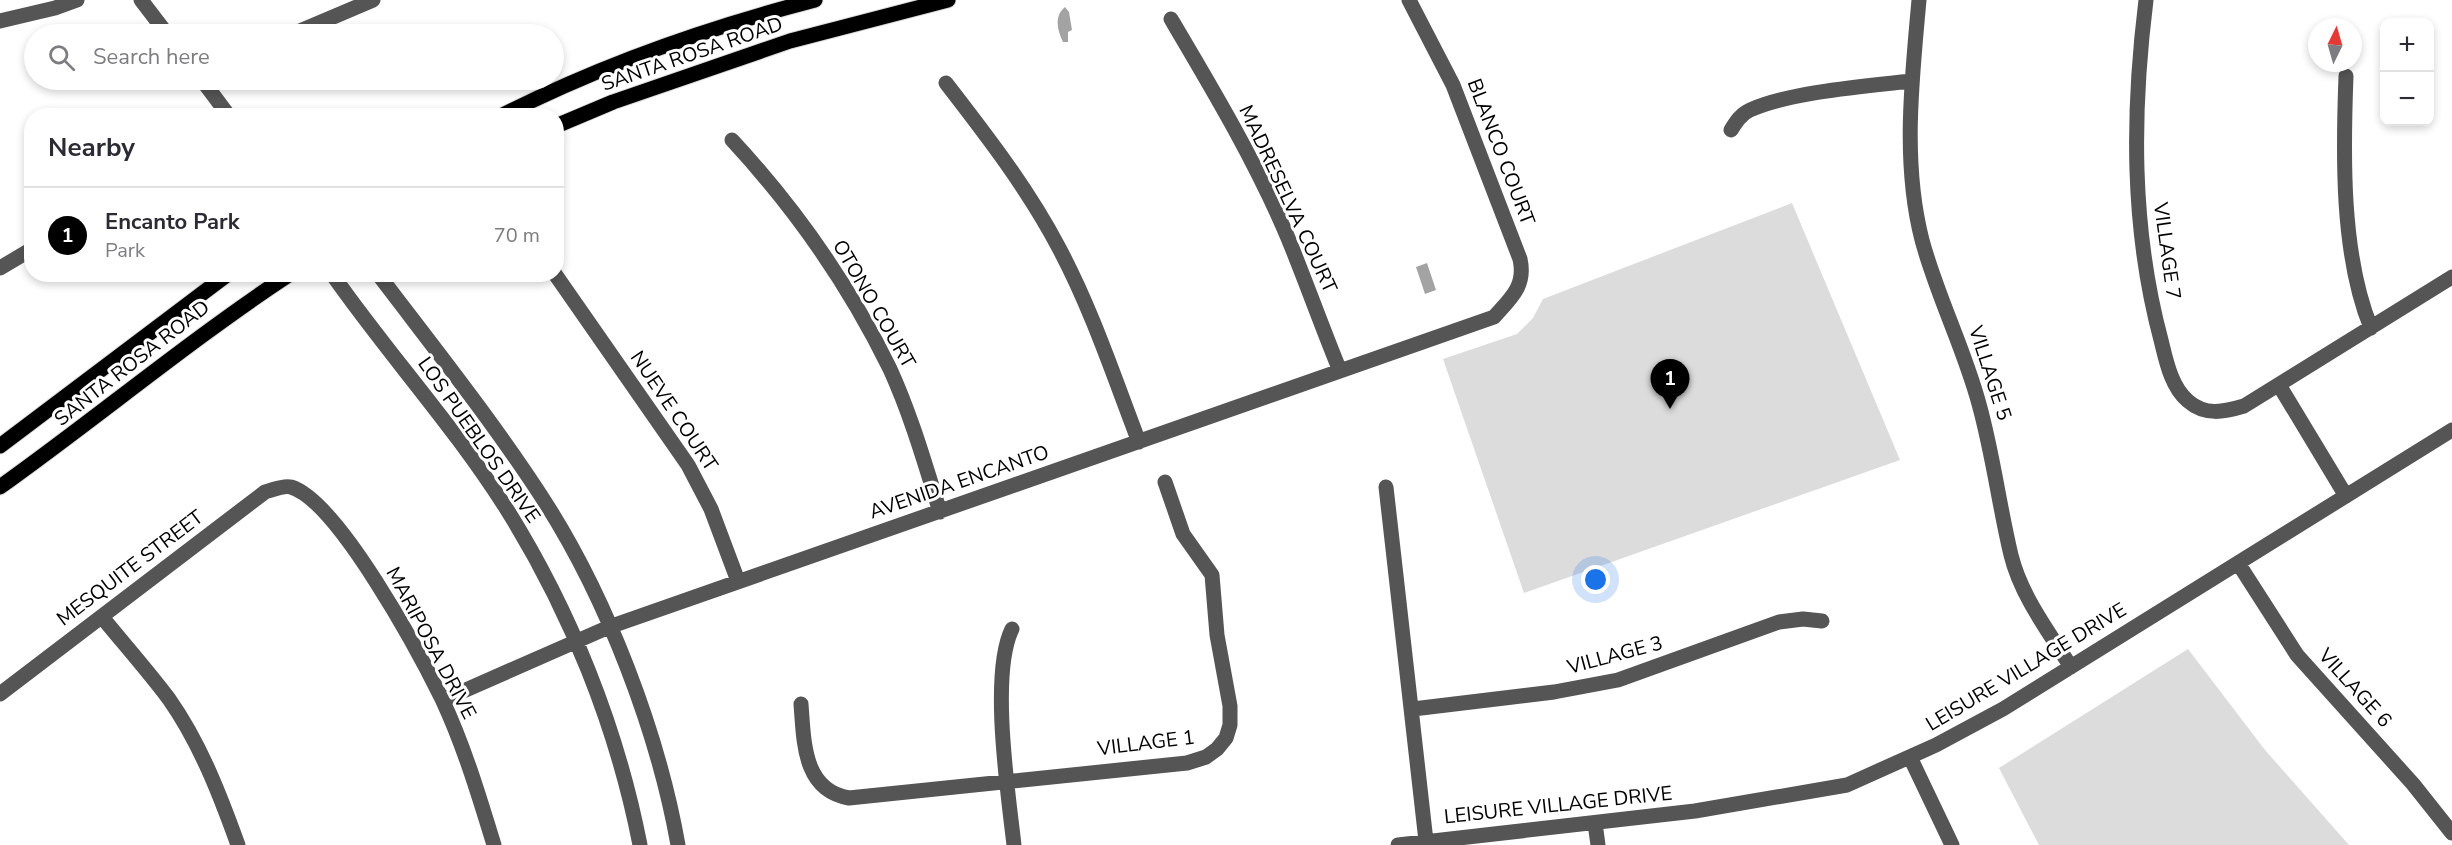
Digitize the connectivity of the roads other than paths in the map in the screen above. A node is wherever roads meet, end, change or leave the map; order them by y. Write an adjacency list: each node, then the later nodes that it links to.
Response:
1 (77, 0): 10 (street)
2 (141, 0): 11 (street)
3 (373, 0): 12 (street)
4 (815, 0): 16 (main road, SANTA ROSA ROAD)
5 (948, 0): 21 (main road, SANTA ROSA ROAD)
6 (1409, 0): 32 (street, BLANCO COURT)
7 (1919, 0): 14 (street, VILLAGE 5)
8 (2146, 0): 35 (street, VILLAGE 7)
9 (1171, 19): 34 (street, MADRESELVA COURT)
10 (0, 21)
11 (159, 24)
12 (317, 24)
13 (2346, 76): 33 (street)
14 (1912, 81): 22 (street); 52 (street, VILLAGE 5)
15 (946, 83): 37 (street)
16 (564, 89)
17 (208, 90): 19 (street)
18 (561, 90): 20 (main road, SANTA ROSA ROAD)
19 (218, 108)
20 (519, 108)
21 (564, 123)
22 (1731, 130)
23 (732, 140): 44 (street, OTONO COURT)
24 (24, 254): 25 (street)
25 (0, 268)
26 (2452, 277): 33 (street, VILLAGE 7)
27 (217, 282): 38 (main road, SANTA ROSA ROAD)
28 (278, 282): 40 (main road, SANTA ROSA ROAD)
29 (338, 282): 51 (street, LOS PUEBLOS DRIVE)
30 (384, 282): 49 (street, LOS PUEBLOS DRIVE)
31 (561, 282): 46 (street, NUEVE COURT)
32 (1494, 317): 34 (street, AVENIDA ENCANTO)
33 (2371, 328): 35 (street, VILLAGE 7)
34 (1340, 371): 37 (street, AVENIDA ENCANTO)
35 (2279, 385): 43 (street)
36 (2452, 430): 43 (street, LEISURE VILLAGE DRIVE)
37 (1139, 442): 44 (street, AVENIDA ENCANTO)
38 (0, 446)
39 (1166, 482): 58 (street, VILLAGE 1)
40 (0, 487)
41 (291, 487): 47 (street, MESQUITE STREET); 54 (street, MARIPOSA DRIVE)
42 (1386, 487): 56 (street)
43 (2346, 496): 45 (street, LEISURE VILLAGE DRIVE)
44 (940, 512): 46 (street, AVENIDA ENCANTO)
45 (2238, 563): 52 (street, LEISURE VILLAGE DRIVE); 60 (street, VILLAGE 6)
46 (738, 580): 49 (street, AVENIDA ENCANTO)
47 (102, 617): 53 (street, MESQUITE STREET); 62 (street)
48 (1822, 621): 56 (street, VILLAGE 3)
49 (609, 627): 51 (street, AVENIDA ENCANTO); 65 (street, LOS PUEBLOS DRIVE)
50 (1012, 629): 58 (street)
51 (575, 640): 54 (street, AVENIDA ENCANTO); 64 (street, LOS PUEBLOS DRIVE)
52 (2071, 667): 57 (street, LEISURE VILLAGE DRIVE)
53 (0, 694)
54 (443, 700): 63 (street, MARIPOSA DRIVE)
55 (801, 704): 58 (street, VILLAGE 1)
56 (1413, 709): 61 (street)
57 (1910, 757): 59 (street, LEISURE VILLAGE DRIVE); 69 (street)
58 (1007, 780): 66 (street)
59 (1595, 823): 61 (street, LEISURE VILLAGE DRIVE); 68 (street)
60 (2452, 833)
61 (1426, 841): 67 (street, LEISURE VILLAGE DRIVE)
62 (238, 845)
63 (494, 845)
64 (640, 845)
65 (678, 845)
66 (1014, 845)
67 (1398, 845)
68 (1598, 845)
69 (1952, 845)

